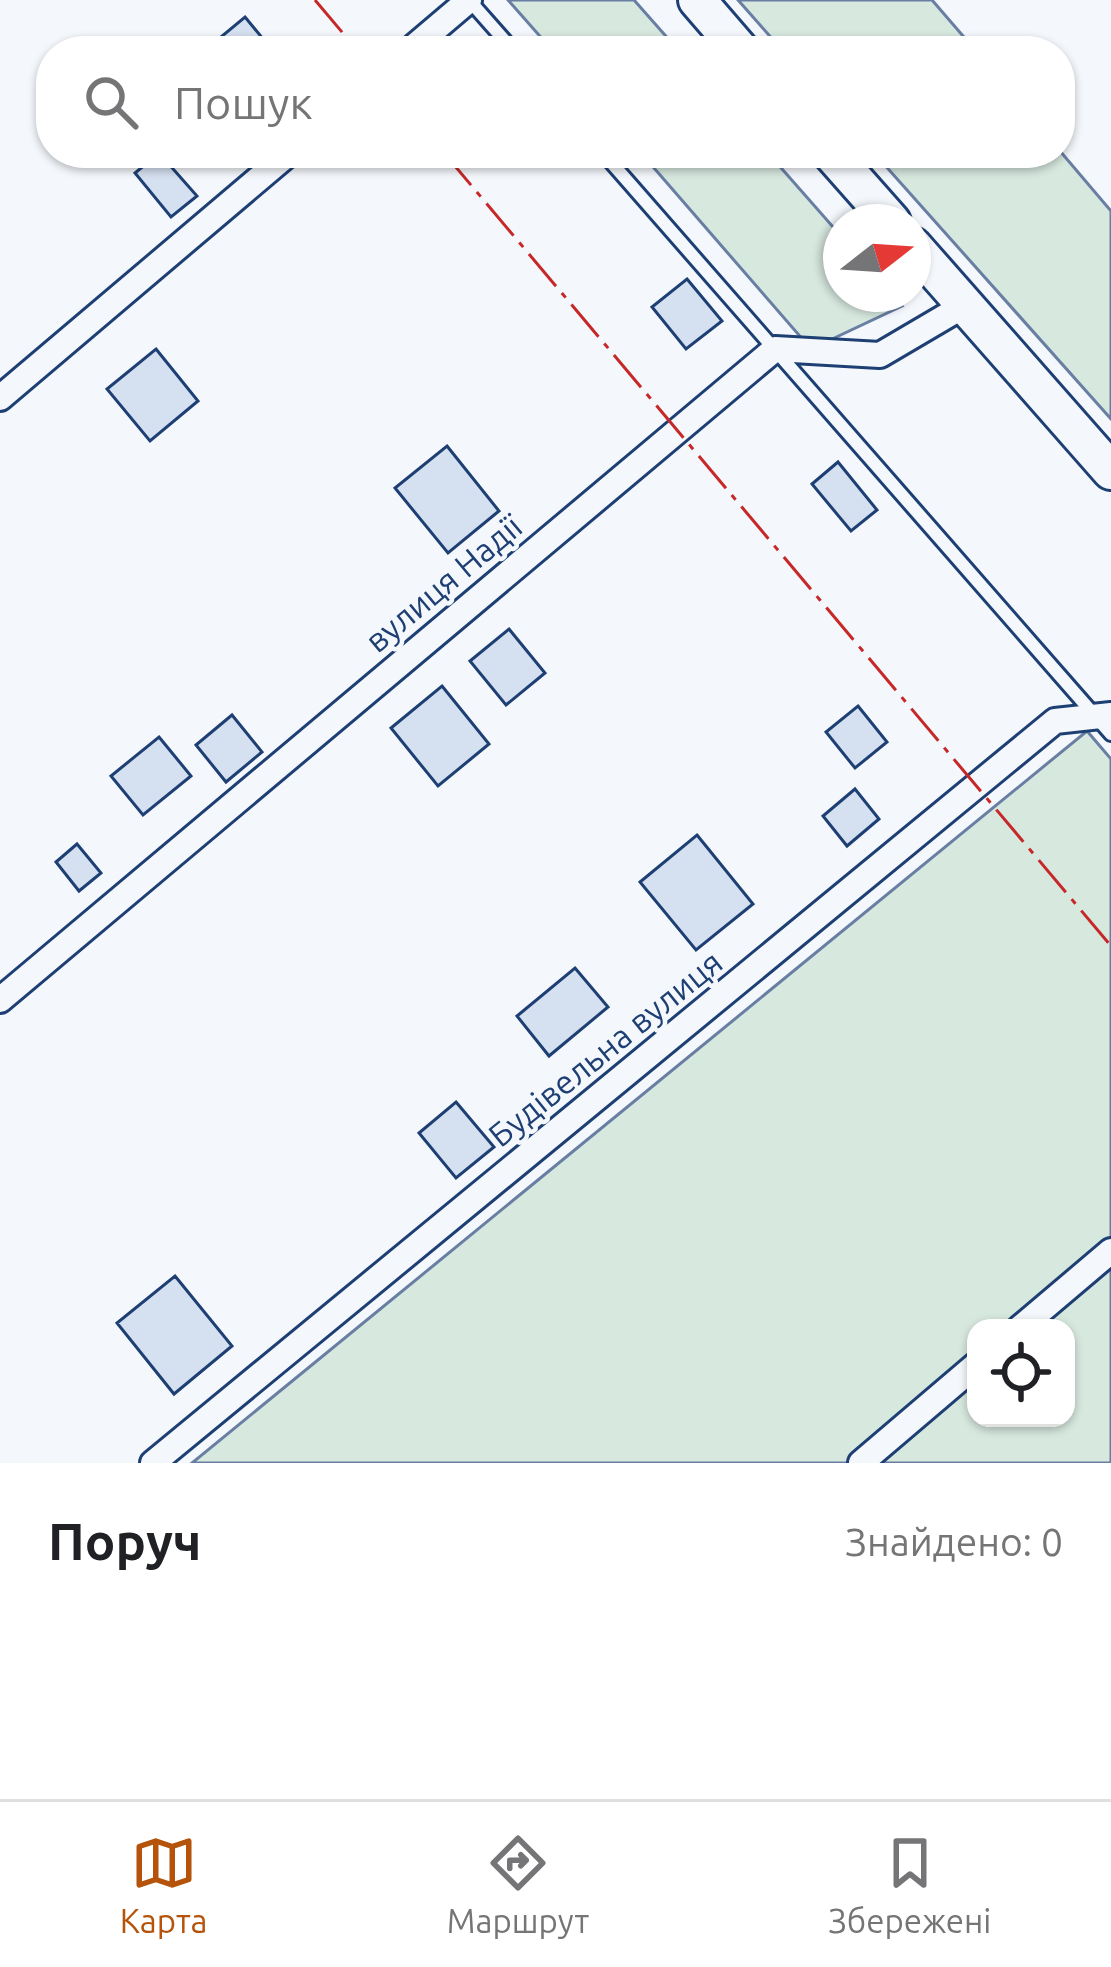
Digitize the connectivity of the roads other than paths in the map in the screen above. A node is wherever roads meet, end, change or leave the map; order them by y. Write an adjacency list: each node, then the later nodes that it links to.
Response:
1 (469, 0): 3 (street); 4 (lane)
2 (697, 0): 5 (main road)
3 (427, 36)
4 (501, 36)
5 (728, 36)
6 (271, 168): 13 (street)
7 (616, 168): 12 (lane)
8 (844, 168): 9 (main road)
9 (876, 204)
10 (931, 266): 11 (main road)
11 (965, 305): 12 (street); 14 (main road)
12 (775, 350): 15 (lane); 16 (street, вулиця Надії)
13 (0, 398)
14 (1111, 471)
15 (1106, 722): 20 (street, Будівельна вулиця)
16 (0, 1000)
17 (1111, 1250): 18 (street)
18 (1030, 1319)
19 (967, 1373): 21 (street)
20 (153, 1463)
21 (861, 1463)

